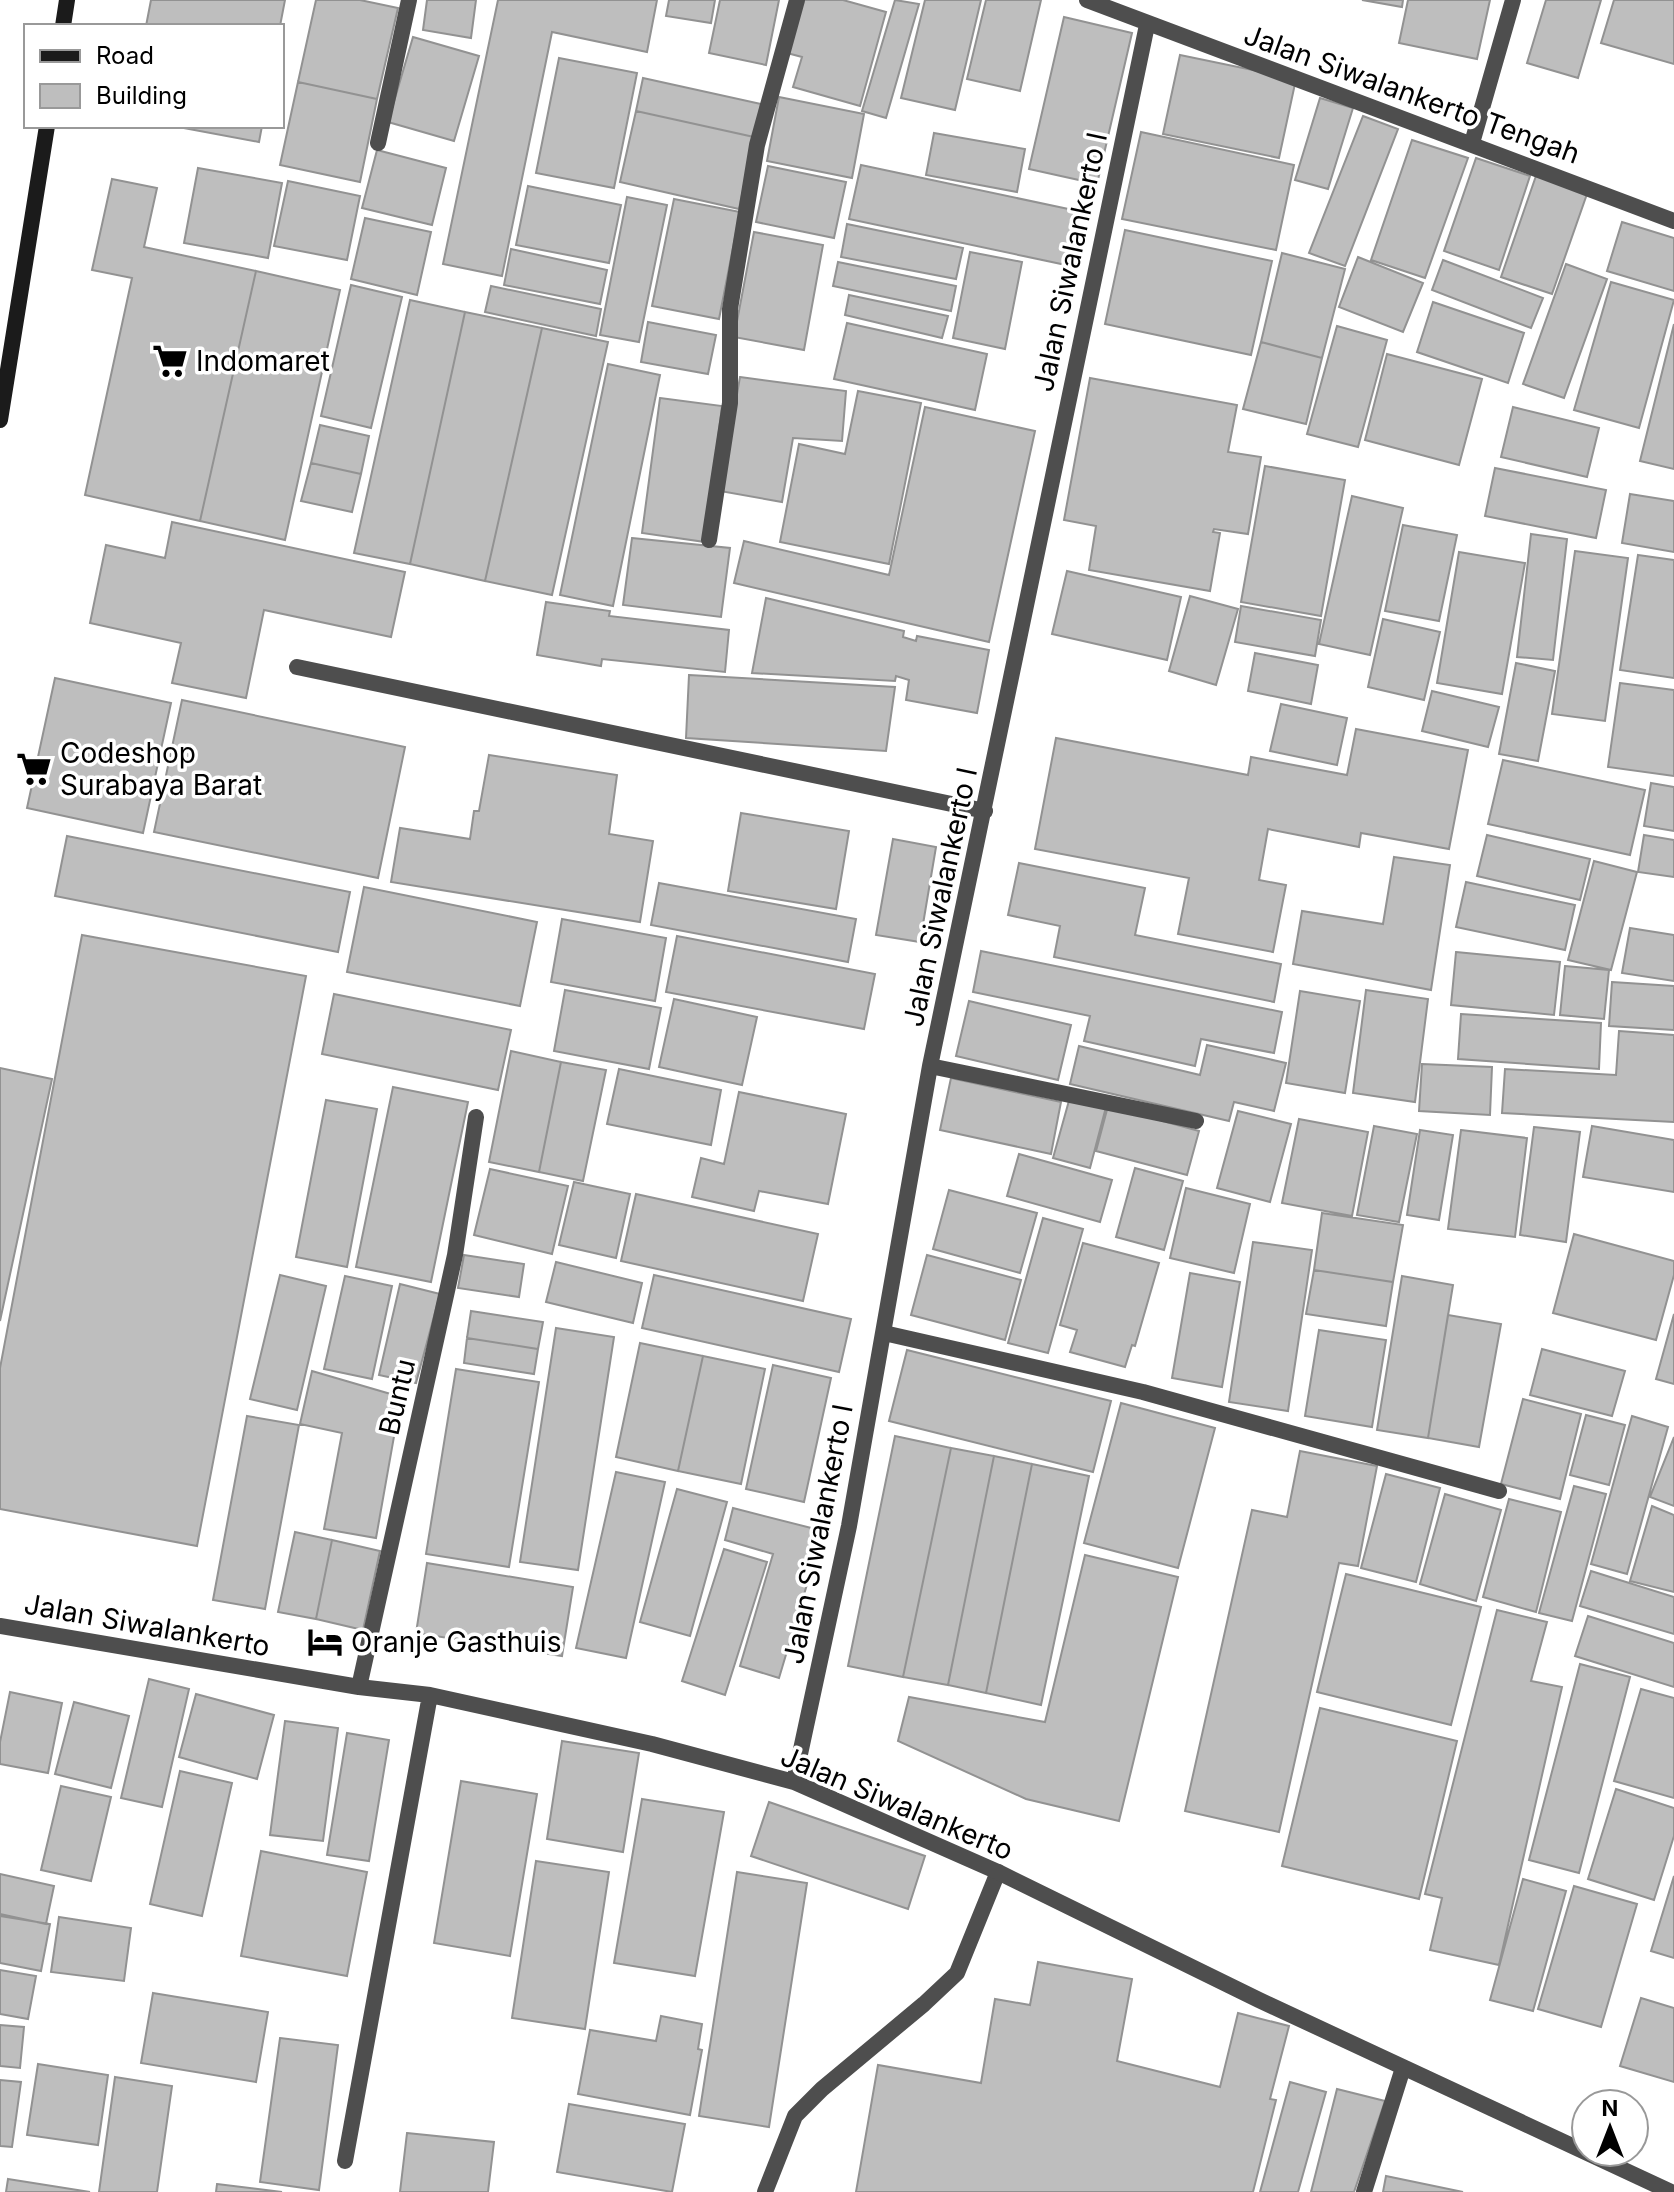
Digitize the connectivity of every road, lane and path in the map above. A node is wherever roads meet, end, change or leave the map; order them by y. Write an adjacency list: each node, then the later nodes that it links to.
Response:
1 (67, 0): 6 (street)
2 (409, 0): 9 (street)
3 (797, 0): 13 (street)
4 (1087, 0): 7 (street, Jalan Siwalankerto Tengah)
5 (1513, 0): 10 (street)
6 (63, 24)
7 (1147, 25): 10 (street, Jalan Siwalankerto Tengah); 15 (street, Jalan Siwalankerto I)
8 (47, 128): 12 (street)
9 (378, 143)
10 (1472, 143): 11 (street, Jalan Siwalankerto Tengah)
11 (1674, 221)
12 (0, 420)
13 (709, 540)
14 (297, 667): 15 (street)
15 (985, 811): 16 (street, Jalan Siwalankerto I)
16 (930, 1066): 18 (street); 19 (street, Jalan Siwalankerto I)
17 (476, 1117): 22 (street, Buntu)
18 (1196, 1121)
19 (884, 1333): 20 (street); 24 (street, Jalan Siwalankerto I)
20 (1499, 1491)
21 (0, 1626): 22 (street, Jalan Siwalankerto)
22 (359, 1687): 23 (street, Jalan Siwalankerto)
23 (430, 1695): 24 (street, Jalan Siwalankerto); 27 (street)
24 (794, 1782): 25 (street, Jalan Siwalankerto)
25 (998, 1872): 26 (street, Jalan Siwalankerto); 28 (street)
26 (1403, 2068): 29 (street); 30 (street, Jalan Siwalankerto)
27 (345, 2161)
28 (765, 2192)
29 (1364, 2192)
30 (1671, 2192)

